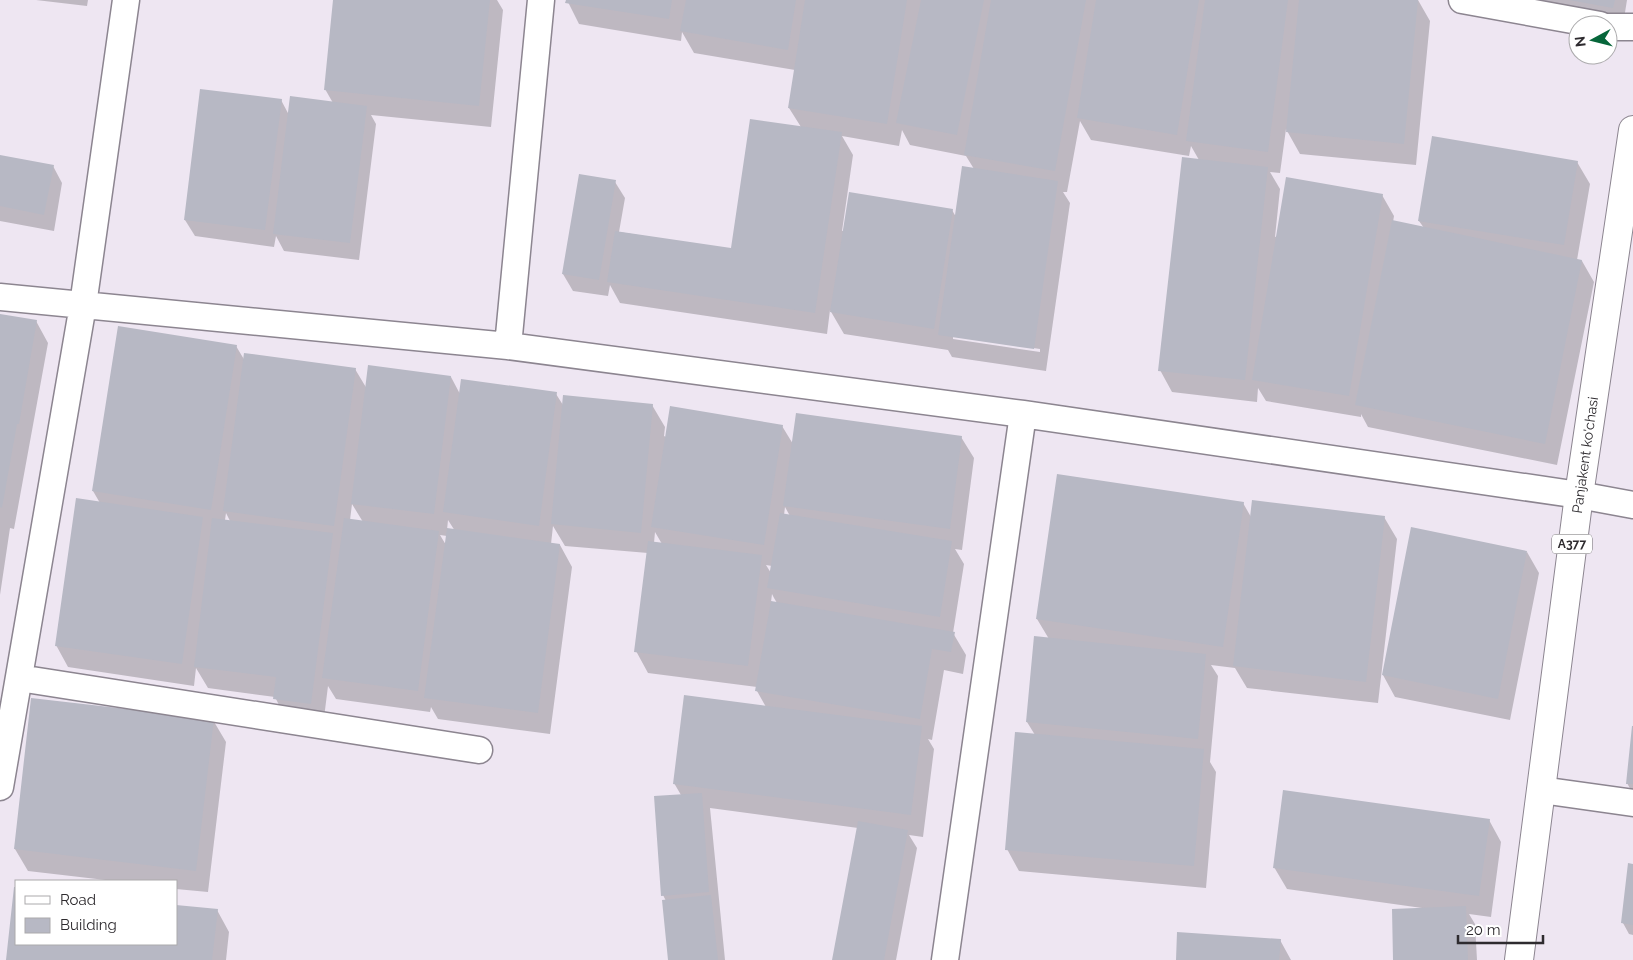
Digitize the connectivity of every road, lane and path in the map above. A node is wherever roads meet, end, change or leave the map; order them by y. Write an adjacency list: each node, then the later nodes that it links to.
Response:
1 (126, 0): 9 (street)
2 (541, 0): 10 (street)
3 (1462, 0): 4 (street)
4 (1568, 19)
5 (1618, 26): 6 (street)
6 (1633, 27)
7 (1633, 130): 12 (main road, Panjakent ko'chasi / A377)
8 (0, 297): 9 (street)
9 (83, 305): 10 (street); 14 (street)
10 (508, 346): 11 (street)
11 (1022, 414): 12 (street); 19 (street)
12 (1579, 495): 13 (street); 17 (main road, Panjakent ko'chasi / A377)
13 (1633, 505)
14 (19, 678): 15 (street); 16 (street)
15 (479, 750)
16 (0, 787)
17 (1541, 790): 18 (street); 20 (main road, Panjakent ko'chasi / A377)
18 (1633, 803)
19 (945, 960)
20 (1519, 960)

